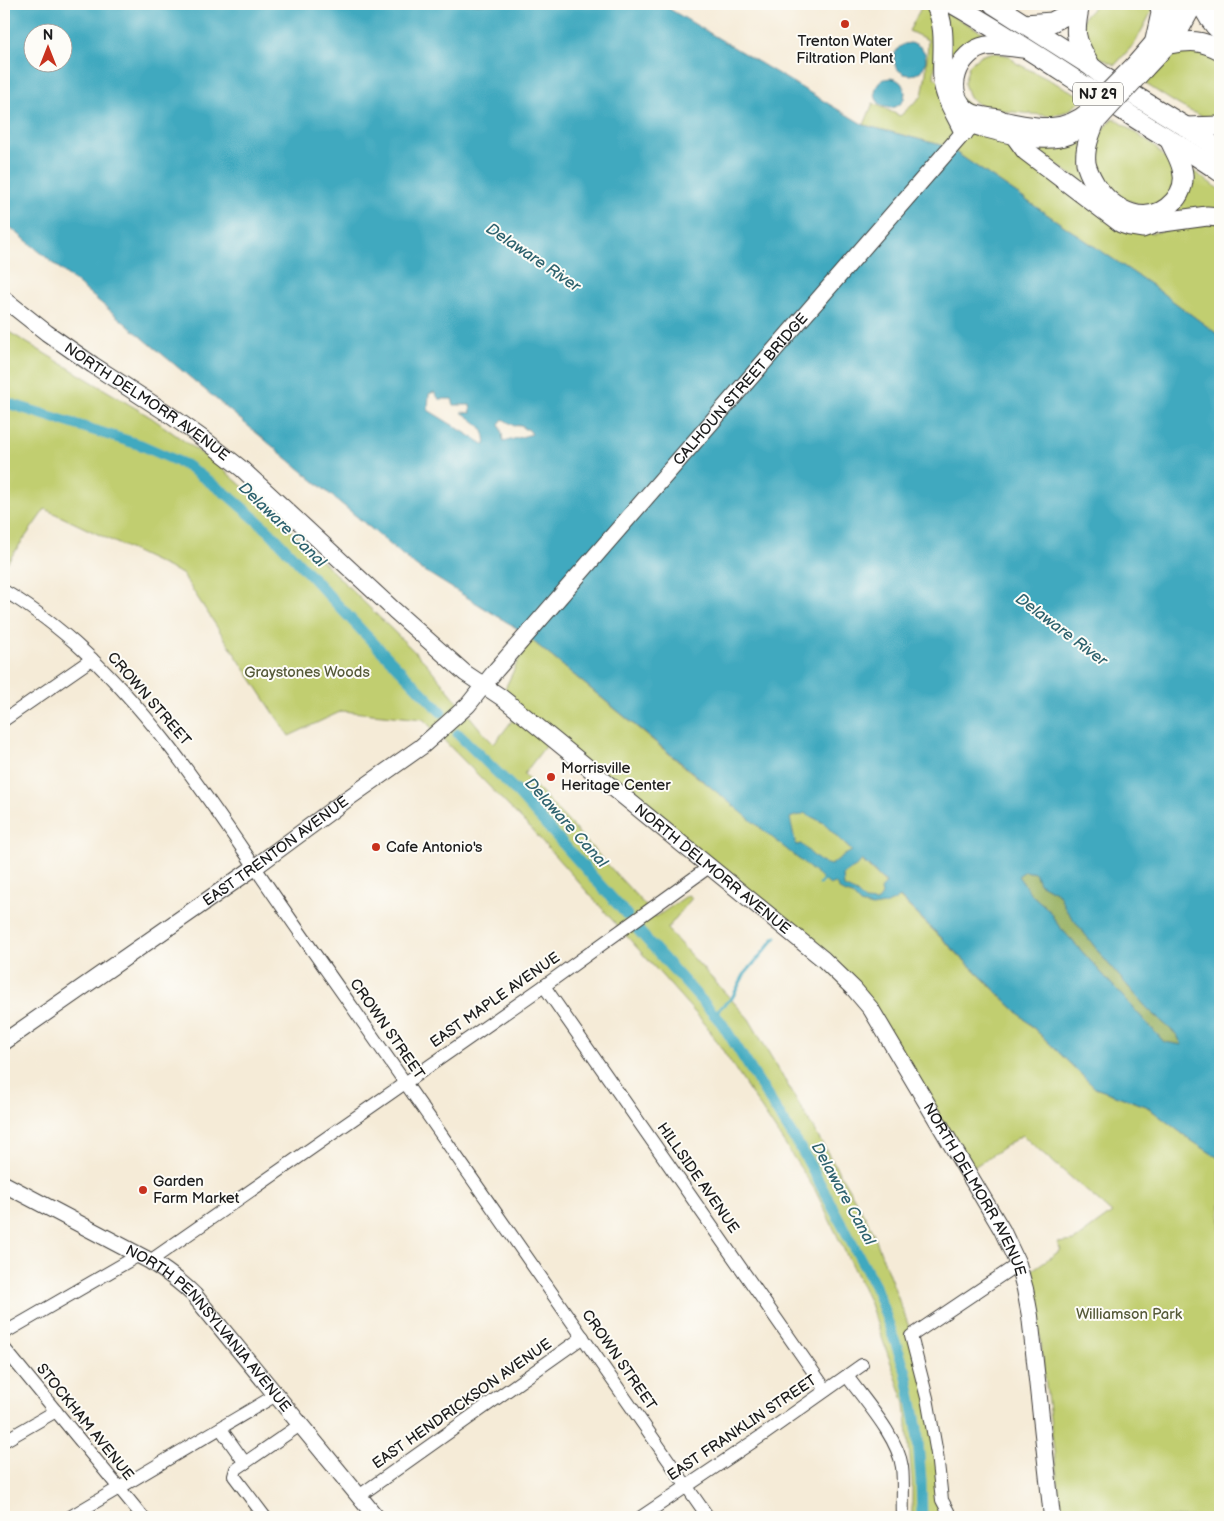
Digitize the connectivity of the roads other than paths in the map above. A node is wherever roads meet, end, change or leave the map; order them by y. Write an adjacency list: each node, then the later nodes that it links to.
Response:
1 (935, 4): 19 (highway)
2 (953, 4): 12 (highway, NJ 29)
3 (992, 4): 9 (highway, NJ 29)
4 (1080, 4): 9 (highway); 14 (highway)
5 (1159, 4): 11 (highway)
6 (1180, 4): 11 (main road)
7 (1195, 4): 11 (main road)
8 (1202, 4): 10 (highway)
9 (1025, 24): 14 (highway, NJ 29)
10 (1220, 32)
11 (1163, 42): 13 (highway); 15 (main road, bridge)
12 (1025, 49): 16 (highway); 21 (highway, NJ 29)
13 (1220, 50)
14 (1089, 64): 18 (highway, NJ 29)
15 (1094, 117): 16 (main road); 20 (main road); 21 (highway)
16 (999, 119): 19 (main road)
17 (1220, 126): 18 (highway)
18 (1186, 127): 22 (highway, NJ 29)
19 (964, 134): 20 (main road); 27 (main road, CALHOUN STREET BRIDGE)
20 (1016, 136): 24 (highway)
21 (1170, 141): 23 (highway, NJ 29)
22 (1220, 150)
23 (1220, 172)
24 (1220, 217)
25 (4, 299): 29 (main road, NORTH DELMORR AVENUE)
26 (4, 591): 28 (street, CROWN STREET)
27 (526, 636): 29 (main road, EAST TRENTON AVENUE)
28 (92, 659): 30 (street); 31 (street, CROWN STREET)
29 (484, 686): 31 (main road, EAST TRENTON AVENUE); 32 (main road, NORTH DELMORR AVENUE)
30 (4, 720)
31 (255, 867): 34 (main road, EAST TRENTON AVENUE); 35 (street, CROWN STREET)
32 (709, 867): 33 (street, EAST MAPLE AVENUE); 38 (main road, NORTH DELMORR AVENUE)
33 (544, 986): 35 (street, EAST MAPLE AVENUE); 44 (street, HILLSIDE AVENUE)
34 (4, 1042)
35 (405, 1083): 37 (street, EAST MAPLE AVENUE); 40 (street, CROWN STREET)
36 (4, 1184): 37 (main road, NORTH PENNSYLVANIA AVENUE)
37 (145, 1258): 39 (street, EAST MAPLE AVENUE); 45 (main road, NORTH PENNSYLVANIA AVENUE)
38 (1018, 1264): 61 (street); 62 (main road, NORTH DELMORR AVENUE)
39 (4, 1333)
40 (583, 1338): 51 (street, CROWN STREET); 53 (street, EAST HENDRICKSON AVENUE)
41 (4, 1348): 46 (street, STOCKHAM AVENUE)
42 (862, 1365): 43 (street, EAST FRANKLIN STREET)
43 (847, 1376): 44 (street, EAST FRANKLIN STREET); 60 (street)
44 (826, 1390): 51 (street, EAST FRANKLIN STREET)
45 (276, 1395): 47 (main road, NORTH PENNSYLVANIA AVENUE); 48 (street)
46 (56, 1411): 49 (street); 52 (street, STOCKHAM AVENUE)
47 (300, 1425): 50 (street); 53 (main road, NORTH PENNSYLVANIA AVENUE)
48 (221, 1429): 50 (street); 52 (street)
49 (4, 1441)
50 (245, 1463): 56 (street)
51 (686, 1486): 58 (street, EAST FRANKLIN STREET); 59 (street, CROWN STREET)
52 (119, 1488): 54 (street); 55 (street, STOCKHAM AVENUE)
53 (359, 1496): 57 (main road, NORTH PENNSYLVANIA AVENUE)
54 (70, 1517)
55 (142, 1517)
56 (265, 1517)
57 (376, 1517)
58 (640, 1517)
59 (708, 1517)
60 (903, 1517)
61 (951, 1517)
62 (1052, 1517)

